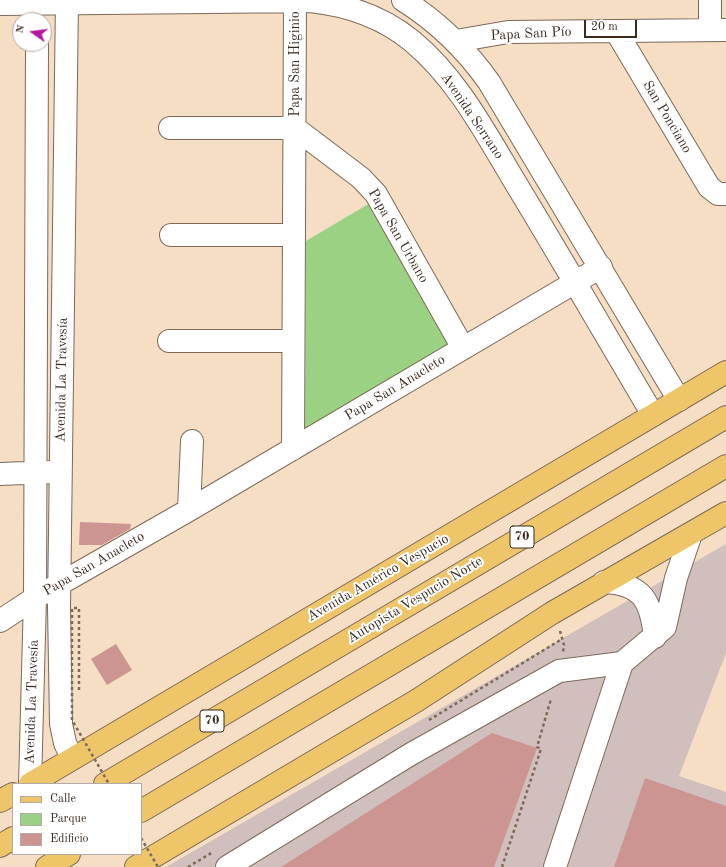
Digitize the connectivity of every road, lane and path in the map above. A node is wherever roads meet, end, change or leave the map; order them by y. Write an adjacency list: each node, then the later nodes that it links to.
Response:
1 (295, 0): 4 (street, Avenida Serrano); 12 (street, Papa San Higinio); 17 (street, Avenida Serrano)
2 (403, 0): 9 (street)
3 (710, 0): 7 (street)
4 (67, 2): 6 (street, Avenida Serrano); 28 (street, Avenida La Travesía)
5 (0, 4): 6 (street, Avenida Serrano)
6 (37, 8)
7 (718, 30): 8 (street, Papa San Pío)
8 (616, 31): 9 (street, Papa San Pío); 13 (street, San Ponciano)
9 (456, 41): 16 (street)
10 (37, 52): 29 (street, Avenida La Travesía)
11 (170, 128): 12 (street, Papa San Higinio)
12 (295, 128): 15 (street, Papa San Higinio); 20 (street, Papa San Urbano)
13 (726, 194)
14 (171, 235): 15 (street)
15 (294, 235): 19 (street, Papa San Higinio)
16 (601, 267): 17 (street, Papa San Anacleto); 22 (street)
17 (576, 282): 20 (street, Papa San Anacleto); 23 (street, Avenida Serrano)
18 (169, 341): 19 (street)
19 (293, 342): 26 (street, Papa San Higinio)
20 (463, 348): 26 (street, Papa San Anacleto)
21 (726, 372): 22 (main road, Avenida Américo Vespucio)
22 (680, 400): 23 (main road, Avenida Américo Vespucio)
23 (653, 415): 45 (main road, Avenida Américo Vespucio)
24 (726, 417): 48 (main road, Autopista Vespucio Norte / 70)
25 (192, 441): 31 (street)
26 (293, 448): 31 (street, Papa San Anacleto)
27 (726, 466): 52 (main road)
28 (61, 472): 29 (street); 35 (street, Avenida La Travesía)
29 (36, 473): 30 (street); 36 (street, Avenida La Travesía)
30 (0, 474)
31 (189, 510): 35 (street, Papa San Anacleto)
32 (726, 514): 33 (main road)
33 (691, 534): 34 (main road); 39 (street)
34 (604, 582): 37 (main road); 39 (street)
35 (59, 585): 36 (street, Papa San Anacleto); 45 (street, Avenida La Travesía)
36 (35, 598): 38 (street, Papa San Anacleto); 46 (street, Avenida La Travesía)
37 (552, 612): 40 (path); 58 (main road)
38 (0, 621)
39 (655, 637): 41 (street)
40 (562, 639): 42 (path); 44 (path)
41 (622, 663): 42 (street); 62 (street)
42 (559, 671): 60 (street); 61 (path)
43 (79, 690): 49 (path, bridge)
44 (425, 722)
45 (72, 758): 47 (main road, Avenida Américo Vespucio)
46 (30, 783)
47 (32, 783)
48 (107, 783)
49 (108, 783)
50 (12, 795): 51 (main road)
51 (0, 801)
52 (142, 810)
53 (12, 839): 55 (main road)
54 (142, 840): 59 (path, bridge)
55 (0, 846)
56 (67, 855): 57 (main road)
57 (47, 867)
58 (136, 867)
59 (158, 867)
60 (227, 867)
61 (502, 867)
62 (555, 867)

